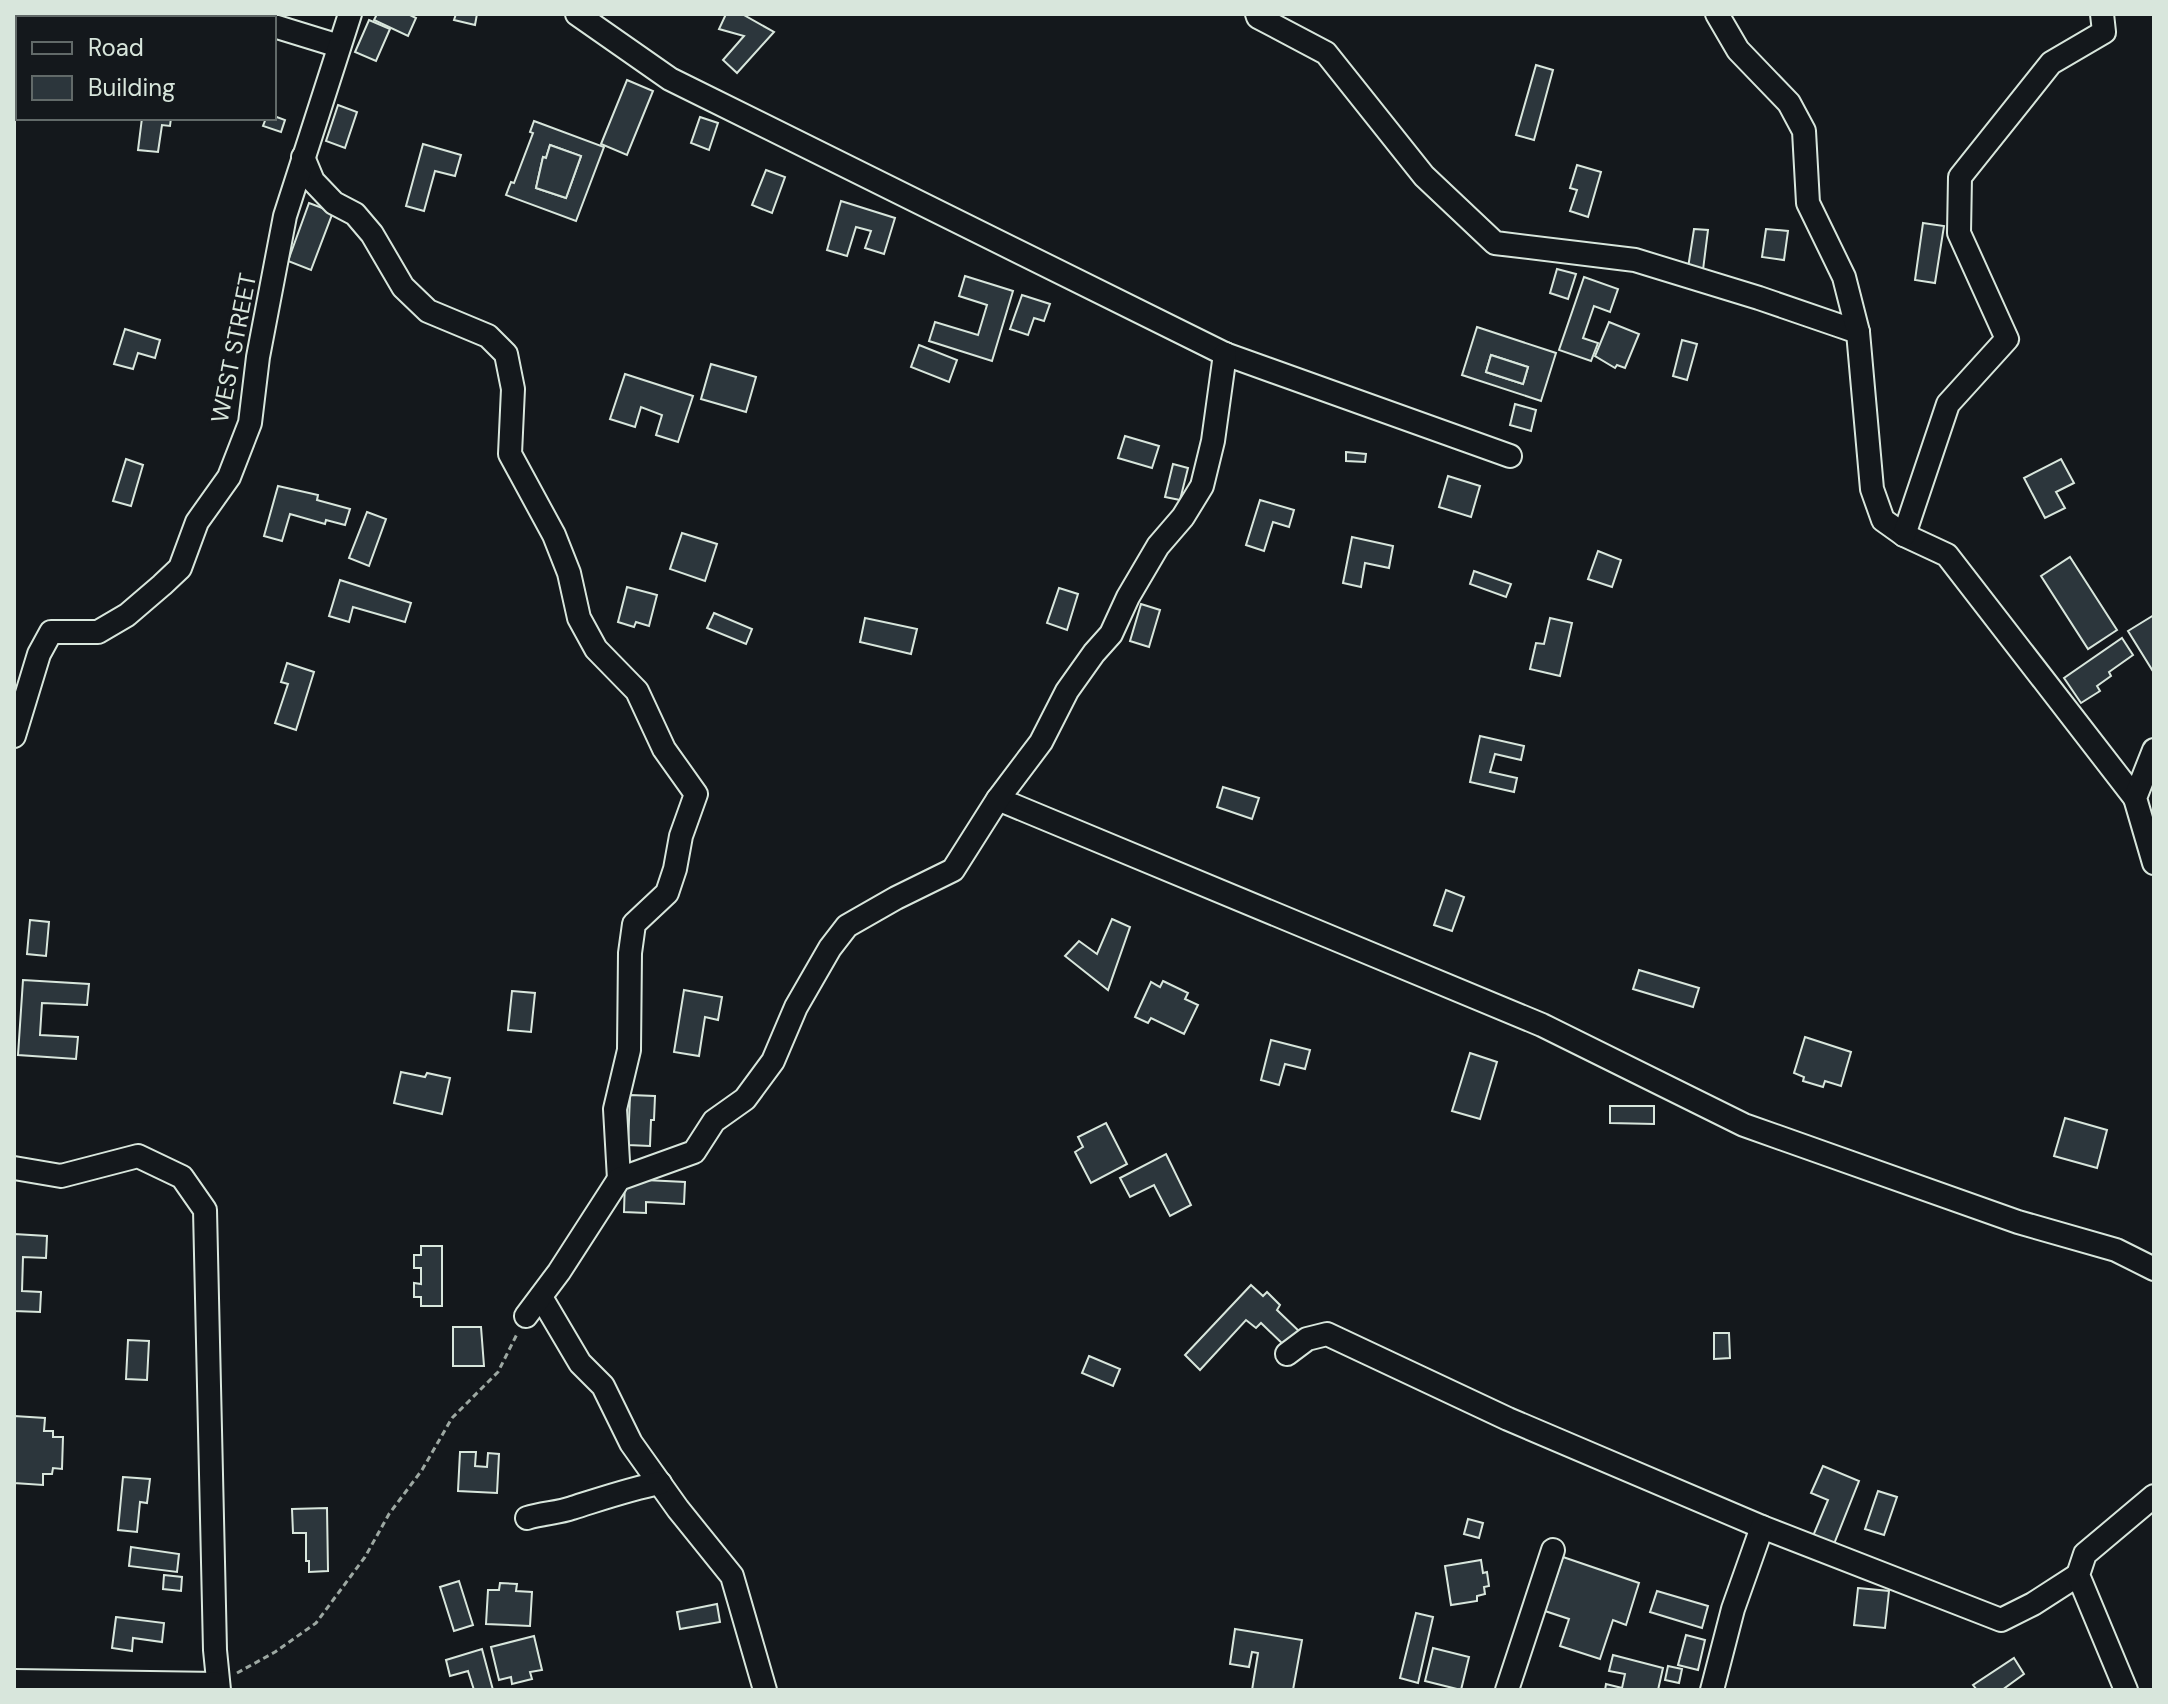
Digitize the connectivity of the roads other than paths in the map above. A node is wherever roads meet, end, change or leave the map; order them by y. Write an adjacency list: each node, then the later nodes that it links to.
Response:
1 (350, 14): 7 (street, WEST STREET)
2 (577, 14): 10 (street)
3 (1257, 14): 9 (street)
4 (1717, 14): 9 (street)
5 (2102, 14): 12 (street)
6 (276, 27): 7 (street)
7 (339, 46): 8 (street, WEST STREET)
8 (303, 157): 13 (street, WEST STREET); 19 (street)
9 (1858, 332): 12 (street)
10 (1225, 354): 11 (street); 16 (street)
11 (1510, 456)
12 (1904, 535): 15 (street)
13 (14, 736)
14 (2154, 750): 15 (street)
15 (2135, 798): 17 (street)
16 (998, 799): 19 (street); 20 (street)
17 (2154, 863)
18 (14, 1168): 31 (street)
19 (619, 1179): 21 (street)
20 (2154, 1269)
21 (541, 1297): 22 (street); 24 (street)
22 (526, 1316)
23 (1287, 1354): 27 (street)
24 (660, 1483): 26 (street); 32 (street)
25 (2154, 1496): 29 (street)
26 (527, 1518)
27 (1762, 1527): 29 (street); 34 (street)
28 (1553, 1550): 33 (street)
29 (2078, 1575): 35 (street)
30 (14, 1681): 31 (street)
31 (218, 1687)
32 (765, 1690)
33 (1507, 1690)
34 (1712, 1690)
35 (2126, 1690)

